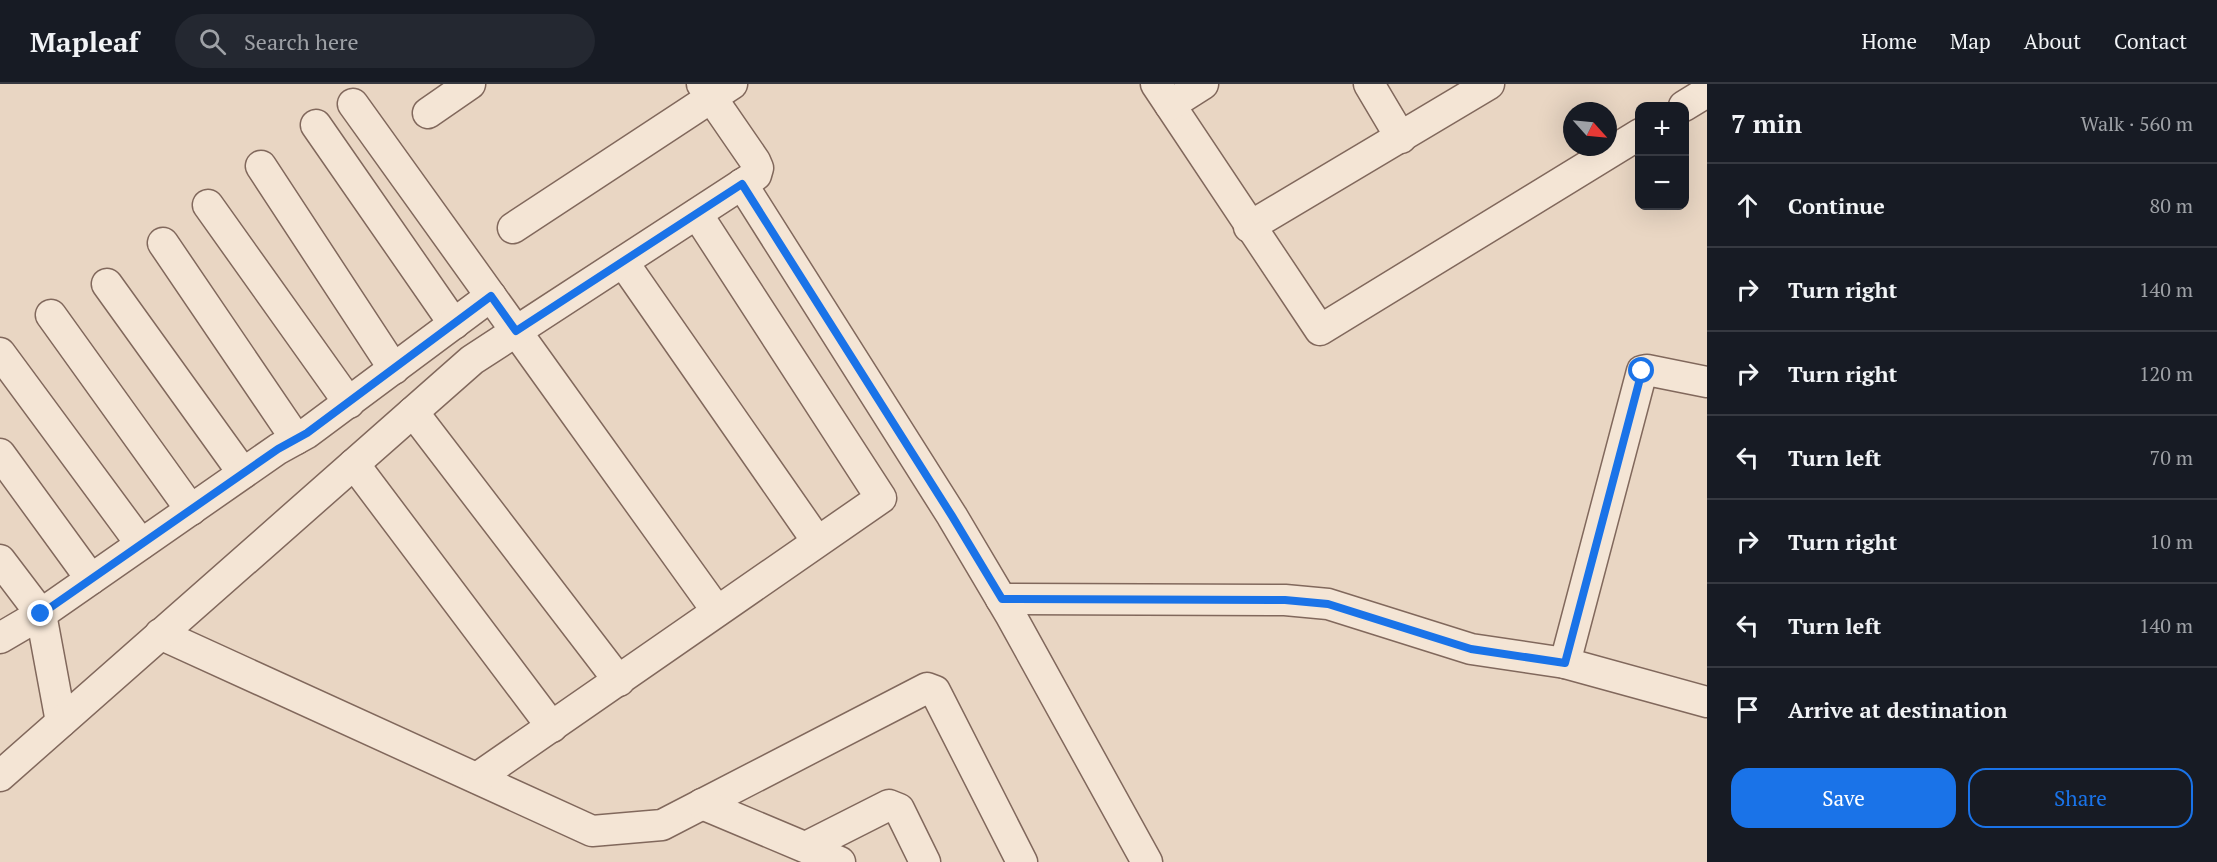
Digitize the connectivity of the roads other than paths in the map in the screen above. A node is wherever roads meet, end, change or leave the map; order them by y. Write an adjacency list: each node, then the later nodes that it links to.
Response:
1 (470, 84): 10 (street)
2 (1203, 84): 7 (street)
3 (1369, 84): 13 (street)
4 (1489, 84): 13 (street)
5 (715, 88): 15 (street); 19 (street)
6 (1707, 92): 8 (street)
7 (1163, 94): 18 (street)
8 (1689, 103)
9 (353, 104): 23 (street)
10 (428, 113)
11 (316, 126): 25 (street)
12 (1635, 137): 18 (street)
13 (1401, 138): 18 (street)
14 (261, 166): 28 (street)
15 (742, 184): 17 (street); 41 (street)
16 (208, 205): 30 (street)
17 (697, 214): 21 (street); 37 (street)
18 (1249, 227)
19 (513, 228)
20 (163, 243): 32 (street)
21 (622, 262): 26 (street); 37 (street)
22 (106, 284): 35 (street)
23 (491, 296): 25 (street); 26 (street)
24 (51, 315): 36 (street)
25 (454, 324): 28 (street)
26 (516, 331): 31 (street); 42 (street)
27 (0, 353): 38 (street)
28 (394, 369): 30 (street)
29 (1707, 382): 46 (street)
30 (349, 403): 32 (street)
31 (413, 412): 34 (street); 47 (street)
32 (296, 439): 35 (street)
33 (0, 454): 40 (street)
34 (354, 464): 44 (street); 50 (street)
35 (243, 473): 36 (street)
36 (191, 510): 38 (street)
37 (818, 541): 42 (street)
38 (141, 544): 40 (street)
39 (0, 560): 43 (street)
40 (91, 579): 43 (street)
41 (1002, 599): 46 (street); 58 (street)
42 (717, 611): 47 (street)
43 (41, 614): 45 (street); 49 (street)
44 (160, 634): 49 (street); 52 (street)
45 (0, 638)
46 (1565, 663): 48 (street)
47 (619, 681): 50 (street)
48 (1707, 702)
49 (61, 722): 51 (street)
50 (552, 727): 52 (street)
51 (0, 776)
52 (477, 778): 53 (street)
53 (702, 804): 54 (street); 57 (street)
54 (806, 847): 55 (street); 56 (street)
55 (840, 862)
56 (925, 862)
57 (1022, 862)
58 (1147, 862)

